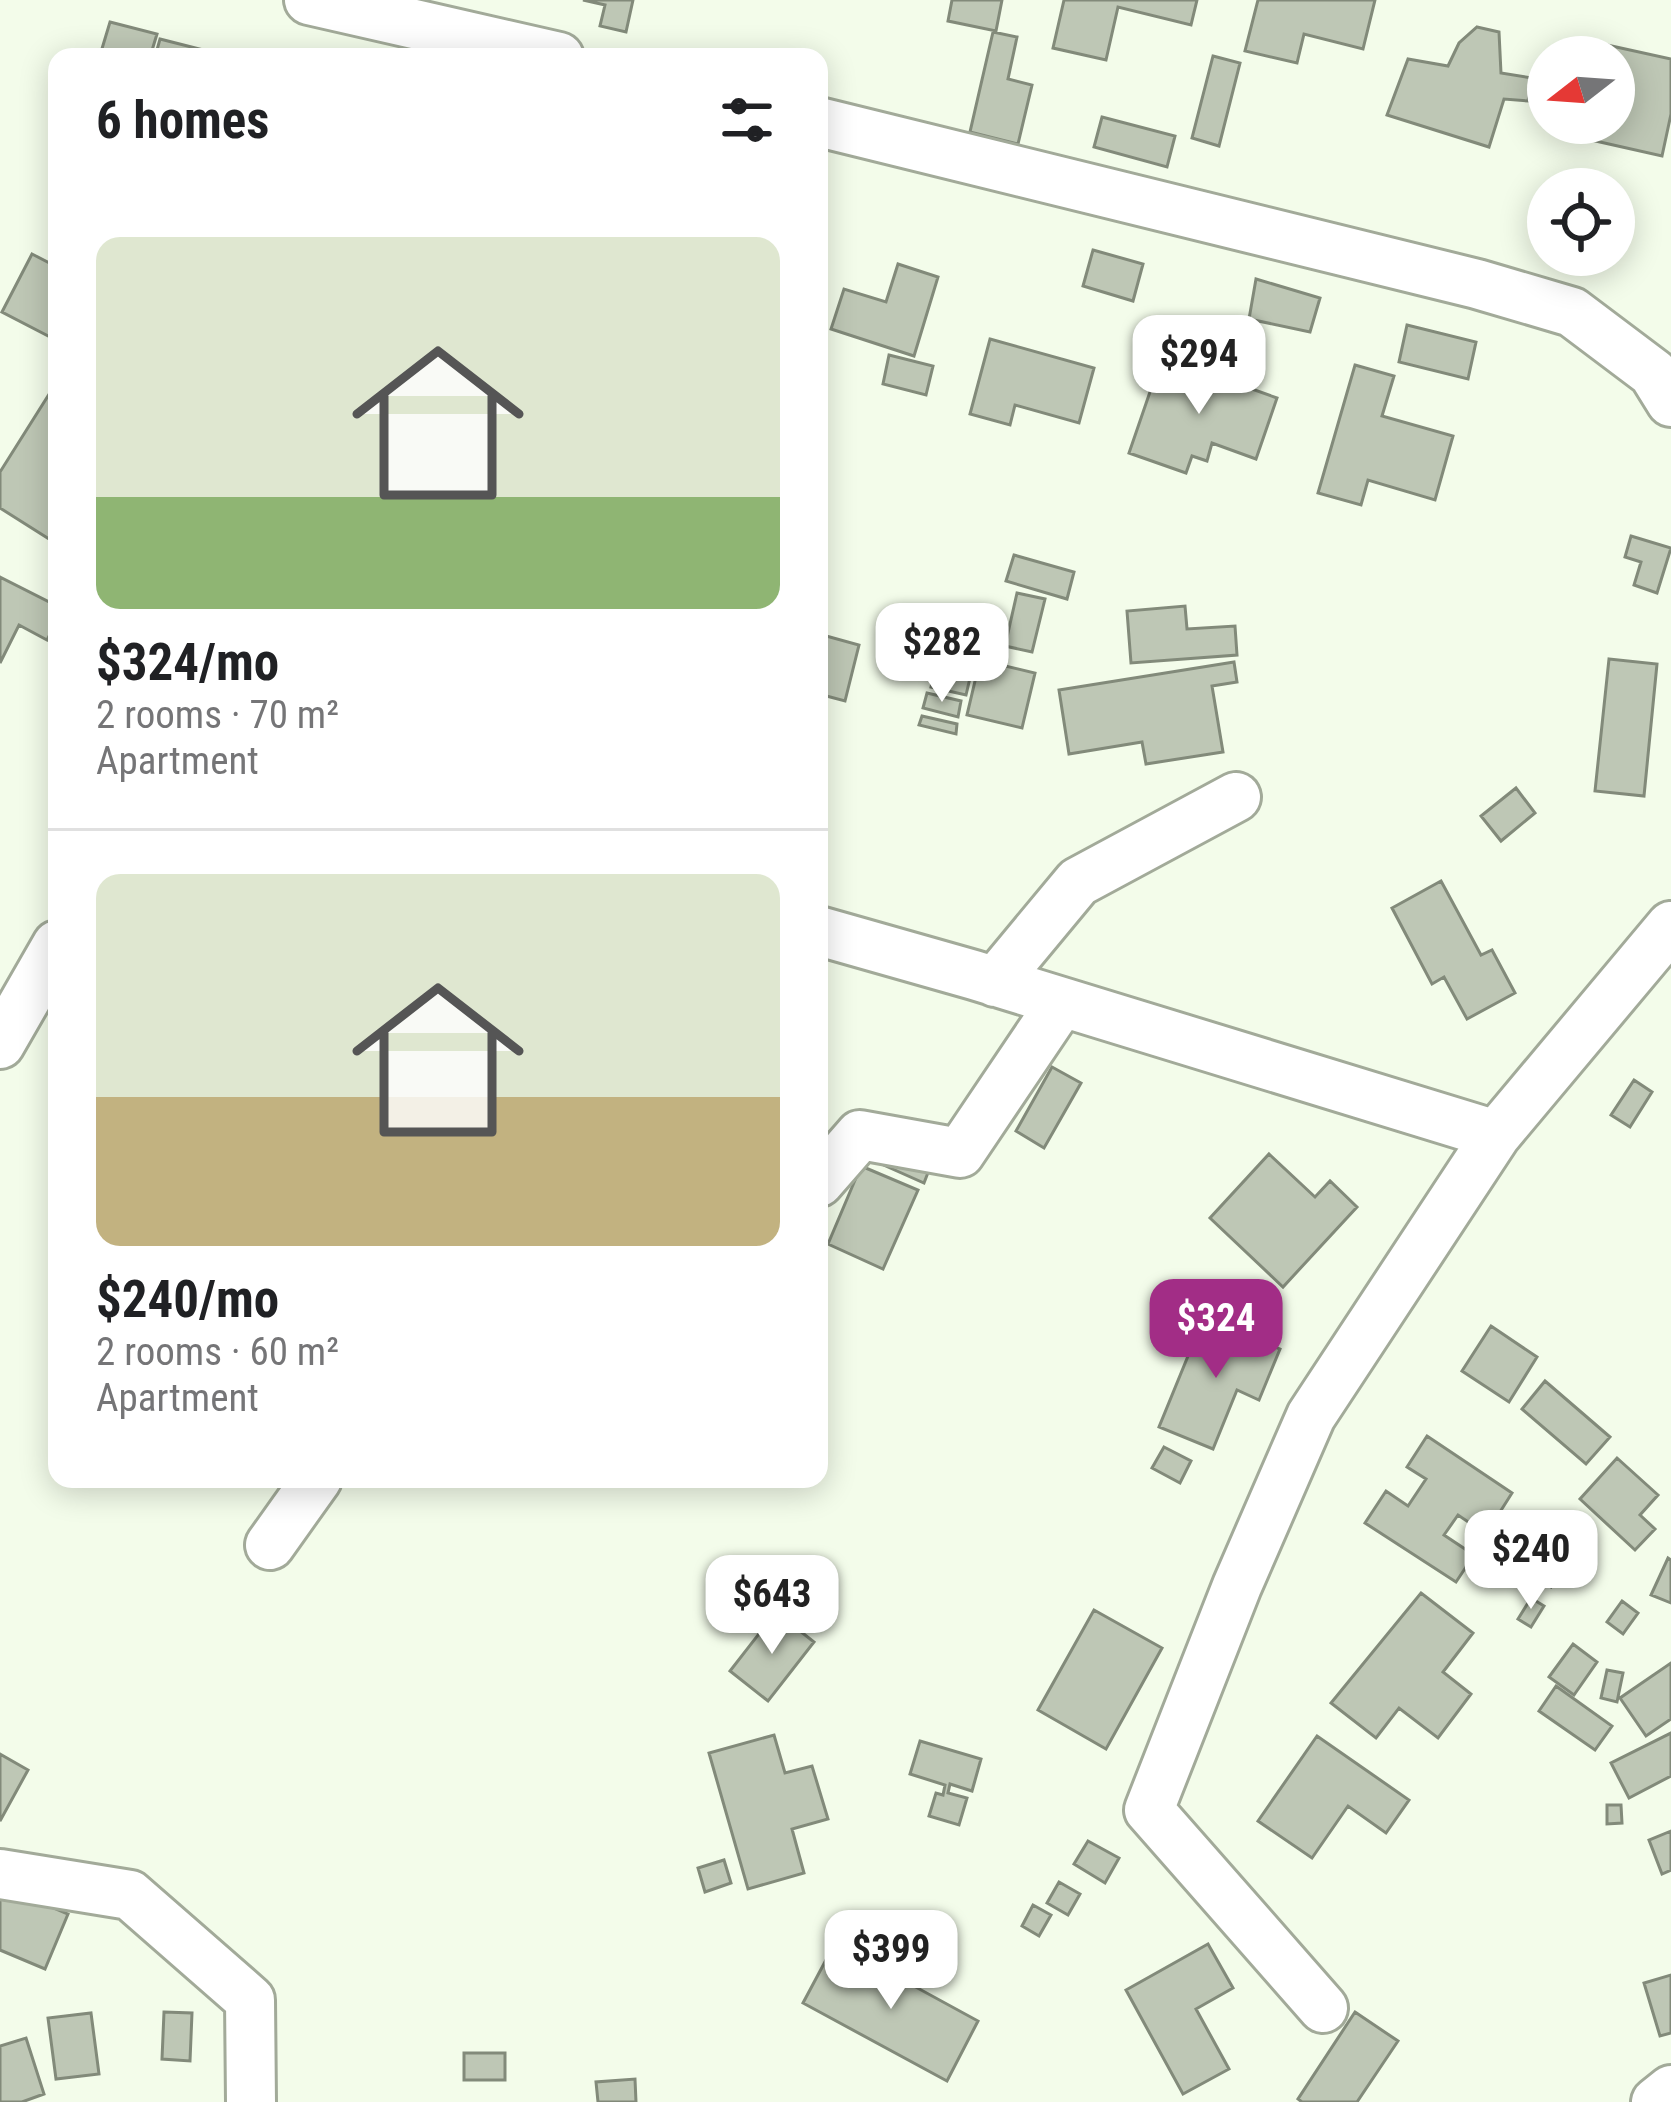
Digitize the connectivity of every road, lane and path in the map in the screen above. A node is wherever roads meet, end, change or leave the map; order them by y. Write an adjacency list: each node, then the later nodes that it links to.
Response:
1 (309, 0): 2 (street)
2 (479, 31): 3 (street)
3 (531, 48)
4 (828, 124): 5 (street)
5 (1671, 402)
6 (1237, 797): 10 (street)
7 (1671, 926): 13 (street)
8 (828, 935): 10 (street)
9 (48, 961): 12 (street)
10 (995, 982): 11 (street)
11 (1061, 1003): 13 (street); 14 (street)
12 (0, 1044)
13 (1496, 1136): 18 (street)
14 (828, 1172)
15 (311, 1488): 16 (street)
16 (270, 1545)
17 (0, 1874): 20 (street)
18 (1323, 2008)
19 (1671, 2090): 21 (street)
20 (251, 2102)
21 (1655, 2102)

